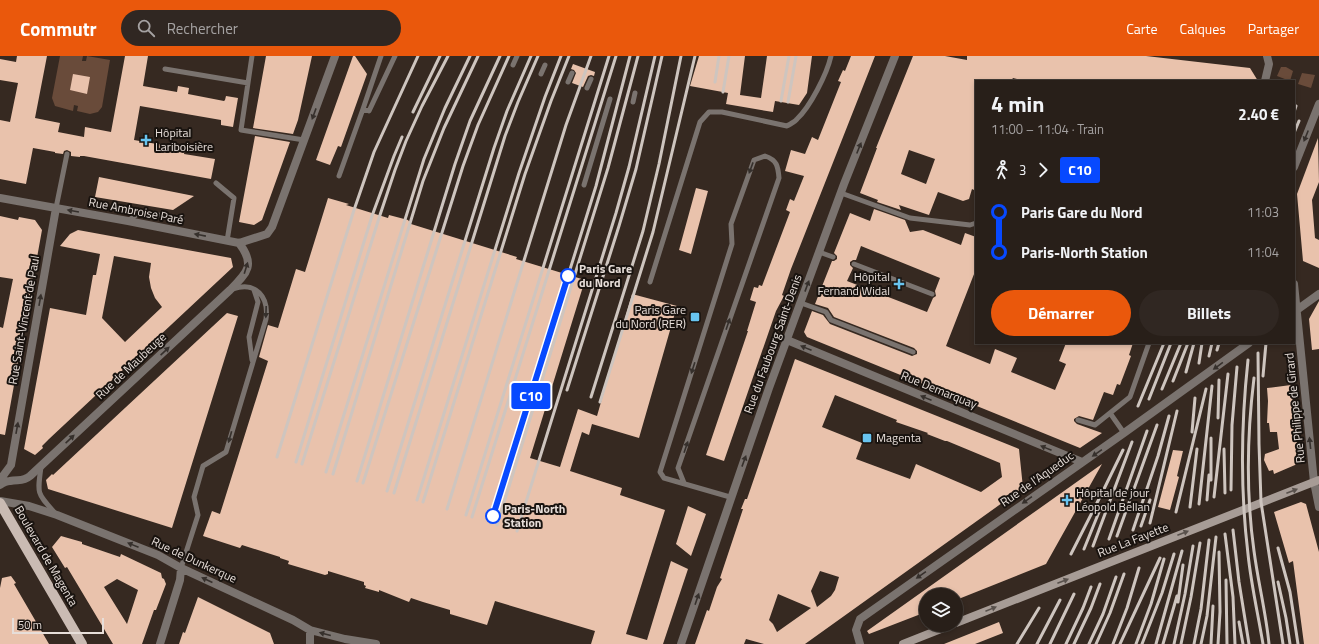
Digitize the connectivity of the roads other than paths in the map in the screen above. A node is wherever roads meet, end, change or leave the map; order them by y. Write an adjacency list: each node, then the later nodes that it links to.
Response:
1 (252, 56): 17 (lane)
2 (335, 56): 24 (street, one-way to 24)
3 (381, 56): 23 (lane)
4 (395, 56): 23 (lane)
5 (517, 56): 9 (lane)
6 (830, 56): 41 (lane)
7 (895, 56): 30 (street, Rue du Faubourg Saint-Denis, one-way to 7)
8 (1267, 56): 15 (street)
9 (513, 65)
10 (545, 65): 13 (lane)
11 (165, 69): 17 (lane)
12 (572, 73): 16 (lane)
13 (541, 74)
14 (591, 79): 18 (lane)
15 (1265, 80)
16 (568, 82)
17 (248, 83): 24 (lane)
18 (588, 88)
19 (635, 93): 21 (lane)
20 (610, 99): 29 (lane)
21 (633, 102)
22 (1319, 104): 26 (street, one-way to 26)
23 (363, 109): 27 (lane)
24 (304, 140): 37 (street)
25 (67, 154): 32 (lane)
26 (1295, 164)
27 (339, 176)
28 (216, 183): 36 (lane)
29 (584, 185)
30 (841, 193): 35 (lane); 38 (street, Rue du Faubourg Saint-Denis)
31 (0, 198): 32 (street, Rue Ambroise Paré)
32 (56, 208): 34 (street, Rue Ambroise Paré, one-way to 32); 58 (street, Rue Saint-Vincent de Paul, one-way to 32)
33 (182, 219): 34 (lane)
34 (128, 221): 36 (street, Rue Ambroise Paré, one-way to 34)
35 (975, 223)
36 (227, 240): 37 (street, Rue Ambroise Paré)
37 (239, 243): 43 (street, Rue de Maubeuge, one-way to 37)
38 (819, 252): 39 (lane); 46 (street, Rue du Faubourg Saint-Denis, one-way to 38)
39 (833, 257)
40 (854, 264): 44 (lane)
41 (650, 282)
42 (254, 289): 43 (lane); 52 (lane); 52 (lane, one-way to 52)
43 (230, 290): 57 (street, Rue de Maubeuge, one-way to 43)
44 (932, 294)
45 (1319, 294): 47 (street)
46 (800, 303): 48 (street, Rue du Faubourg Saint-Denis); 51 (lane)
47 (1295, 311): 59 (street, Rue Philippe de Girard, one-way to 47)
48 (787, 340): 56 (street, Rue Demarquay, one-way to 48); 62 (street, Rue du Faubourg Saint-Denis, one-way to 48)
49 (1150, 344): 53 (lane)
50 (1248, 344): 55 (street, Rue de l'Aqueduc, one-way to 55)
51 (913, 352)
52 (251, 367): 66 (lane, one-way to 66)
53 (1110, 413): 54 (lane); 55 (lane)
54 (1078, 420)
55 (1124, 433): 56 (street, Rue de l'Aqueduc, one-way to 56)
56 (1082, 462): 76 (street, Rue de l'Aqueduc, one-way to 76)
57 (41, 466): 61 (street, Rue de Maubeuge); 65 (lane)
58 (0, 480)
59 (1317, 481): 64 (street, Rue Philippe de Girard); 67 (main road, Rue La Fayette, one-way to 59)
60 (684, 483): 60 (lane, one-way to 60); 62 (lane)
61 (0, 485)
62 (730, 497): 75 (street, Rue du Faubourg Saint-Denis, one-way to 62)
63 (0, 502): 65 (street, Rue de Dunkerque); 71 (main road, Boulevard de Magenta)
64 (1319, 507)
65 (57, 515): 66 (street, Rue de Dunkerque, one-way to 65)
66 (181, 568): 68 (street, Rue de Dunkerque, one-way to 66); 72 (street)
67 (963, 620)
68 (310, 630): 70 (street, Rue de Dunkerque, one-way to 68); 73 (street)
69 (933, 632): 77 (main road)
70 (342, 642): 74 (street, Rue de Dunkerque)
71 (82, 644)
72 (160, 644)
73 (310, 644)
74 (376, 644)
75 (681, 644)
76 (860, 644)
77 (903, 644)

